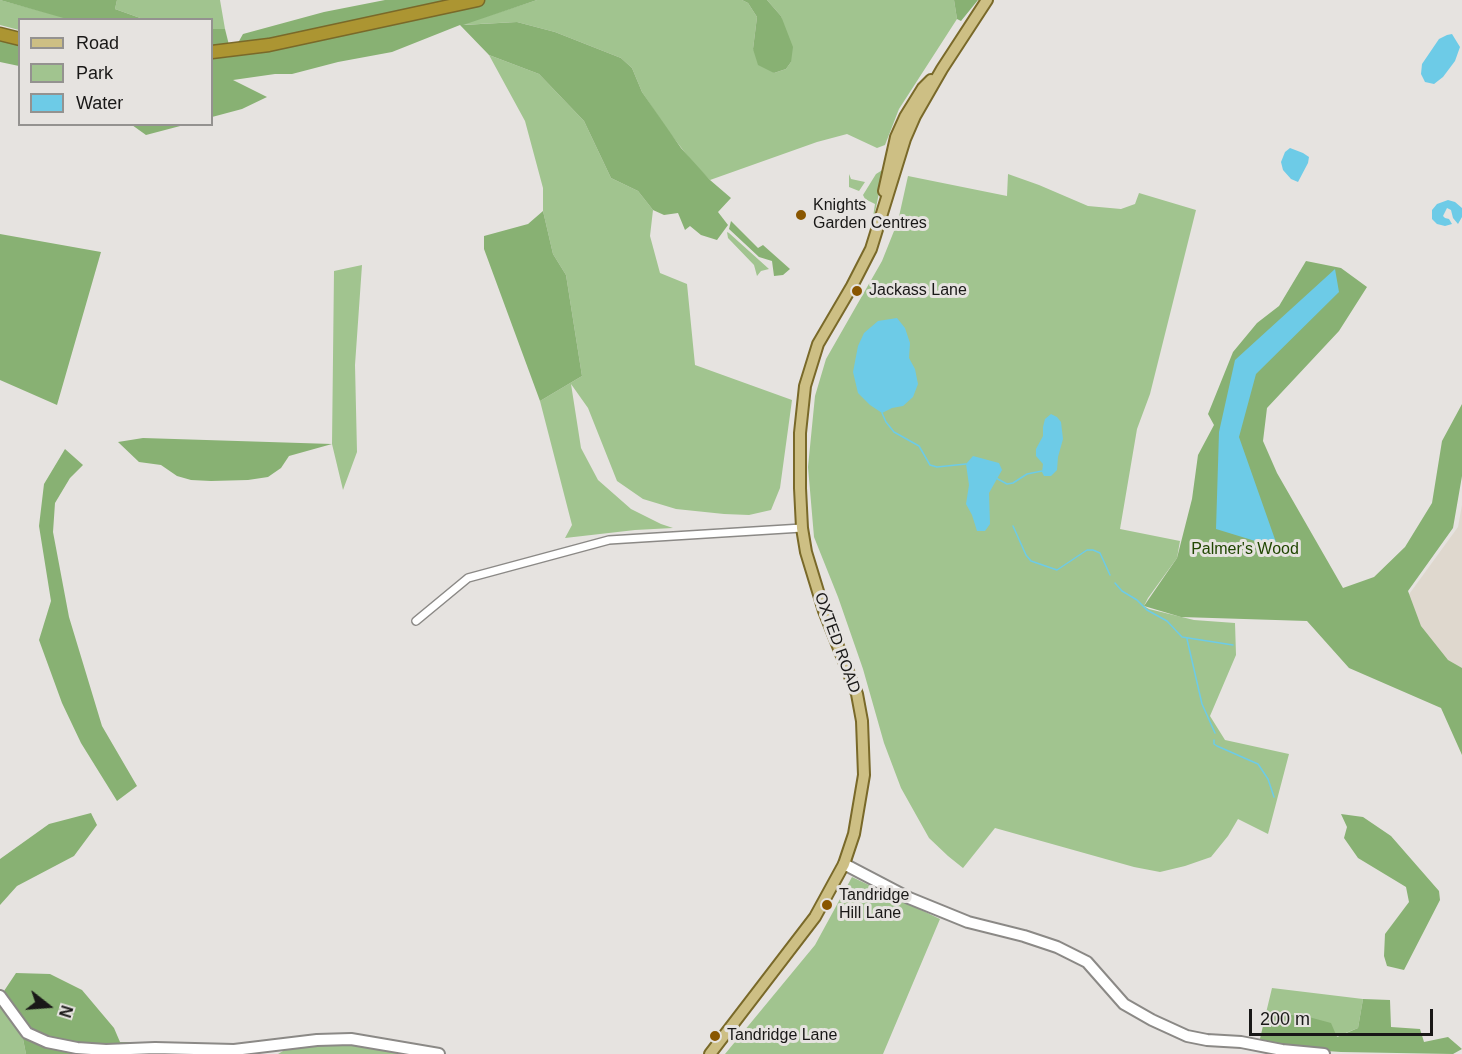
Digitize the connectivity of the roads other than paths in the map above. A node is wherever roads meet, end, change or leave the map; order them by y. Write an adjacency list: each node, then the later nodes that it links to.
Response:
1 (478, 0): 5 (highway)
2 (987, 0): 6 (main road, OXTED ROAD)
3 (0, 34): 4 (highway)
4 (18, 38)
5 (213, 52)
6 (802, 528): 7 (street); 8 (main road, OXTED ROAD)
7 (416, 621)
8 (844, 864): 11 (main road, OXTED ROAD); 12 (street)
9 (0, 996): 10 (street)
10 (439, 1054)
11 (710, 1054)
12 (1324, 1054)

